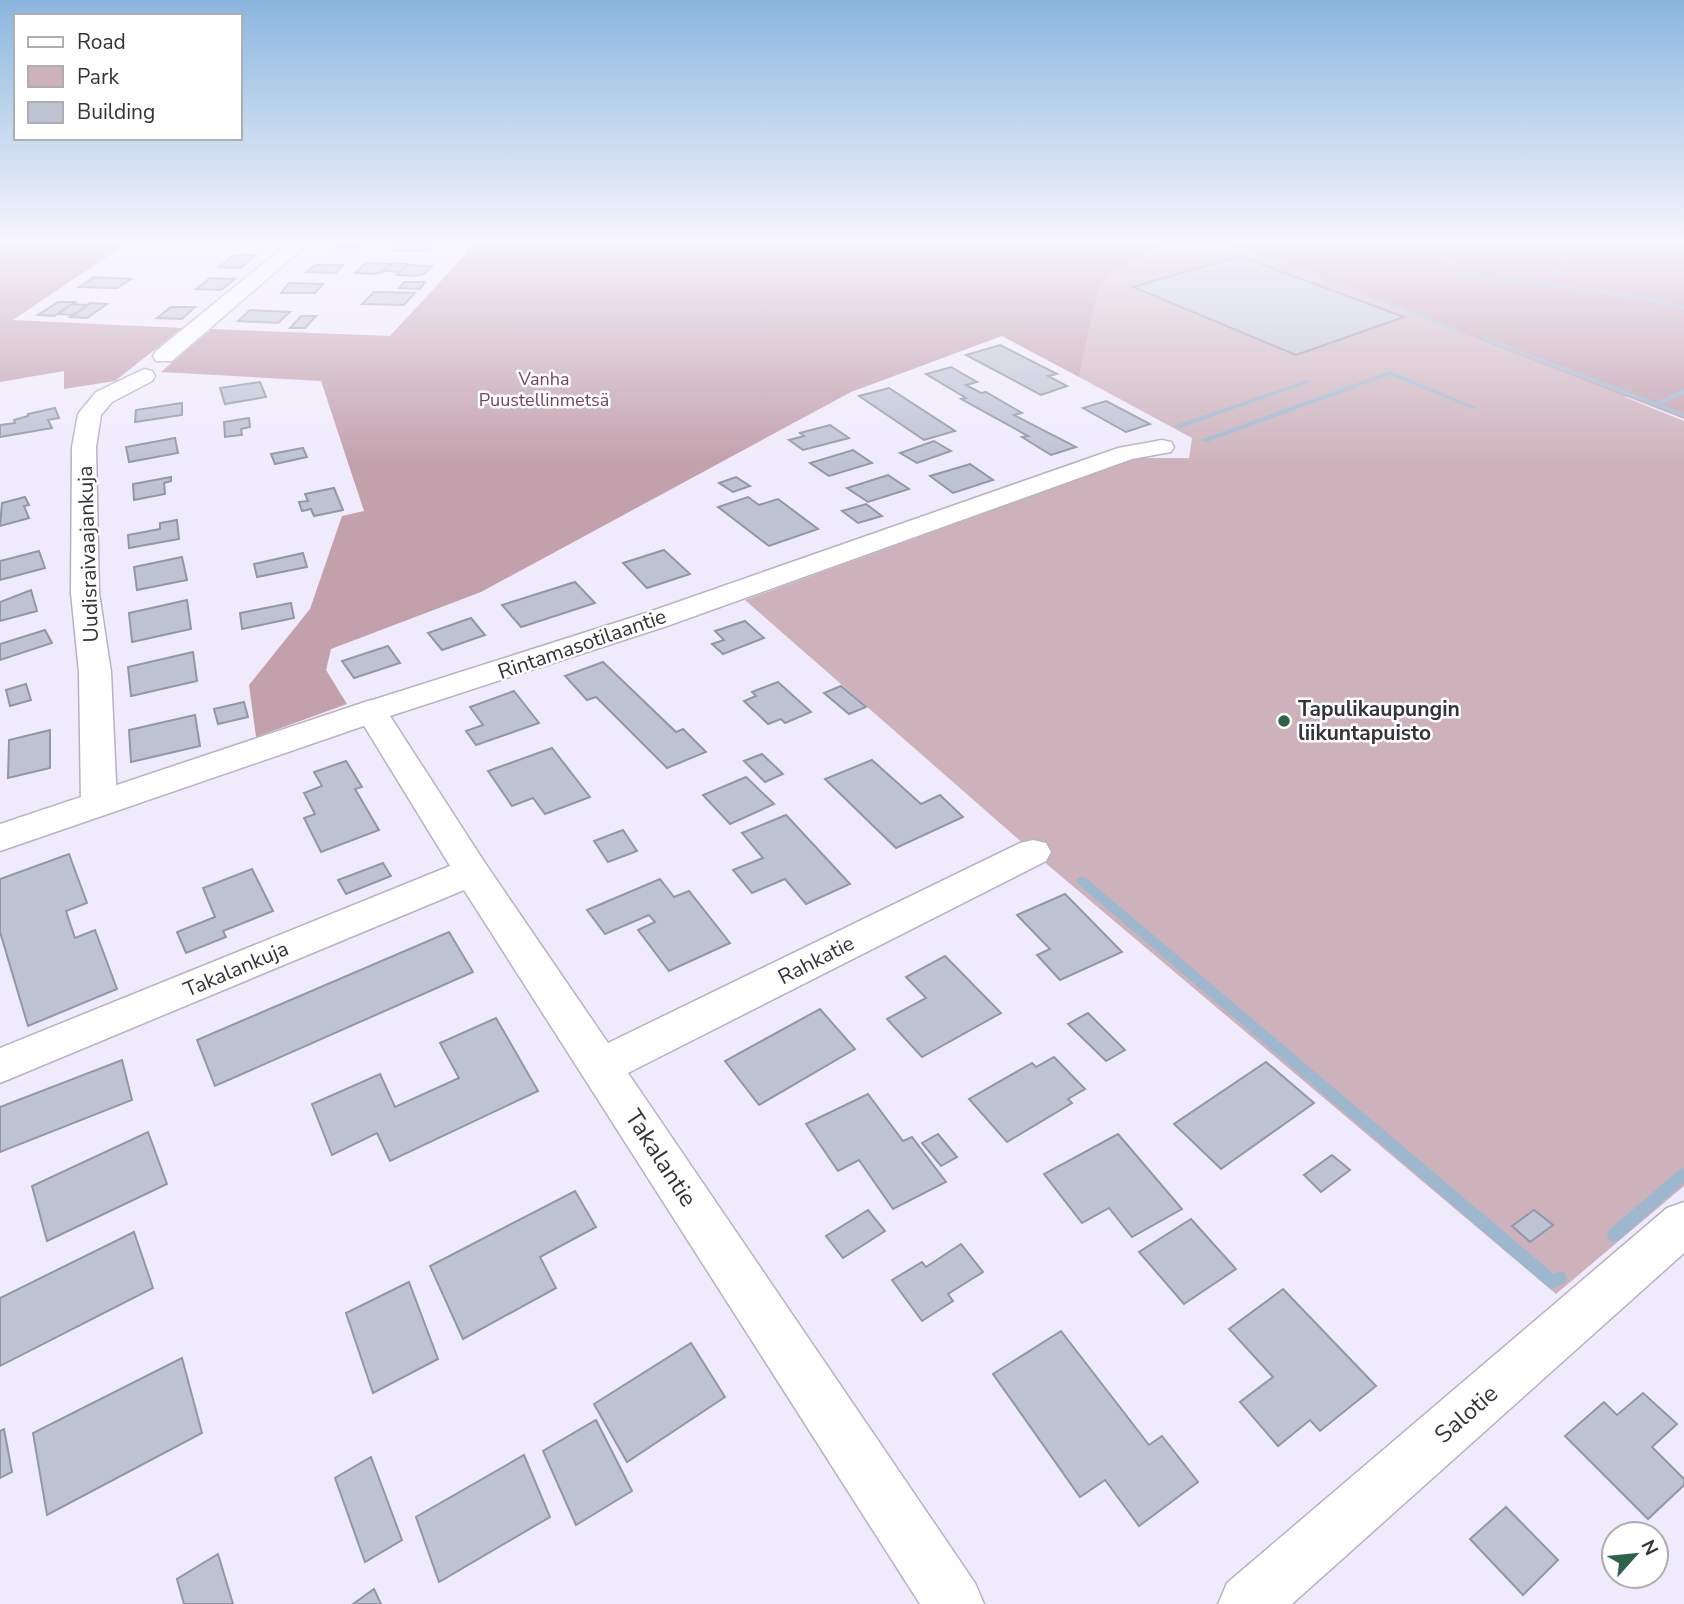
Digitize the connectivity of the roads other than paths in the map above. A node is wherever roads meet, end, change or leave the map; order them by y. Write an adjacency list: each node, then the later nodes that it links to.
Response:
1 (213, 316): 4 (street, Uudisraivaajankuja)
2 (1163, 447): 3 (street, Rintamasotilaantie)
3 (371, 711): 4 (street, Rintamasotilaantie); 7 (street, Takalantie)
4 (99, 804): 5 (street, Rintamasotilaantie)
5 (0, 838)
6 (1032, 852): 9 (street, Rahkatie)
7 (472, 872): 8 (street, Takalankuja); 9 (street, Takalantie)
8 (0, 1066)
9 (600, 1067): 11 (street, Takalantie)
10 (1684, 1223): 12 (street, Salotie)
11 (954, 1604)
12 (1248, 1604)

